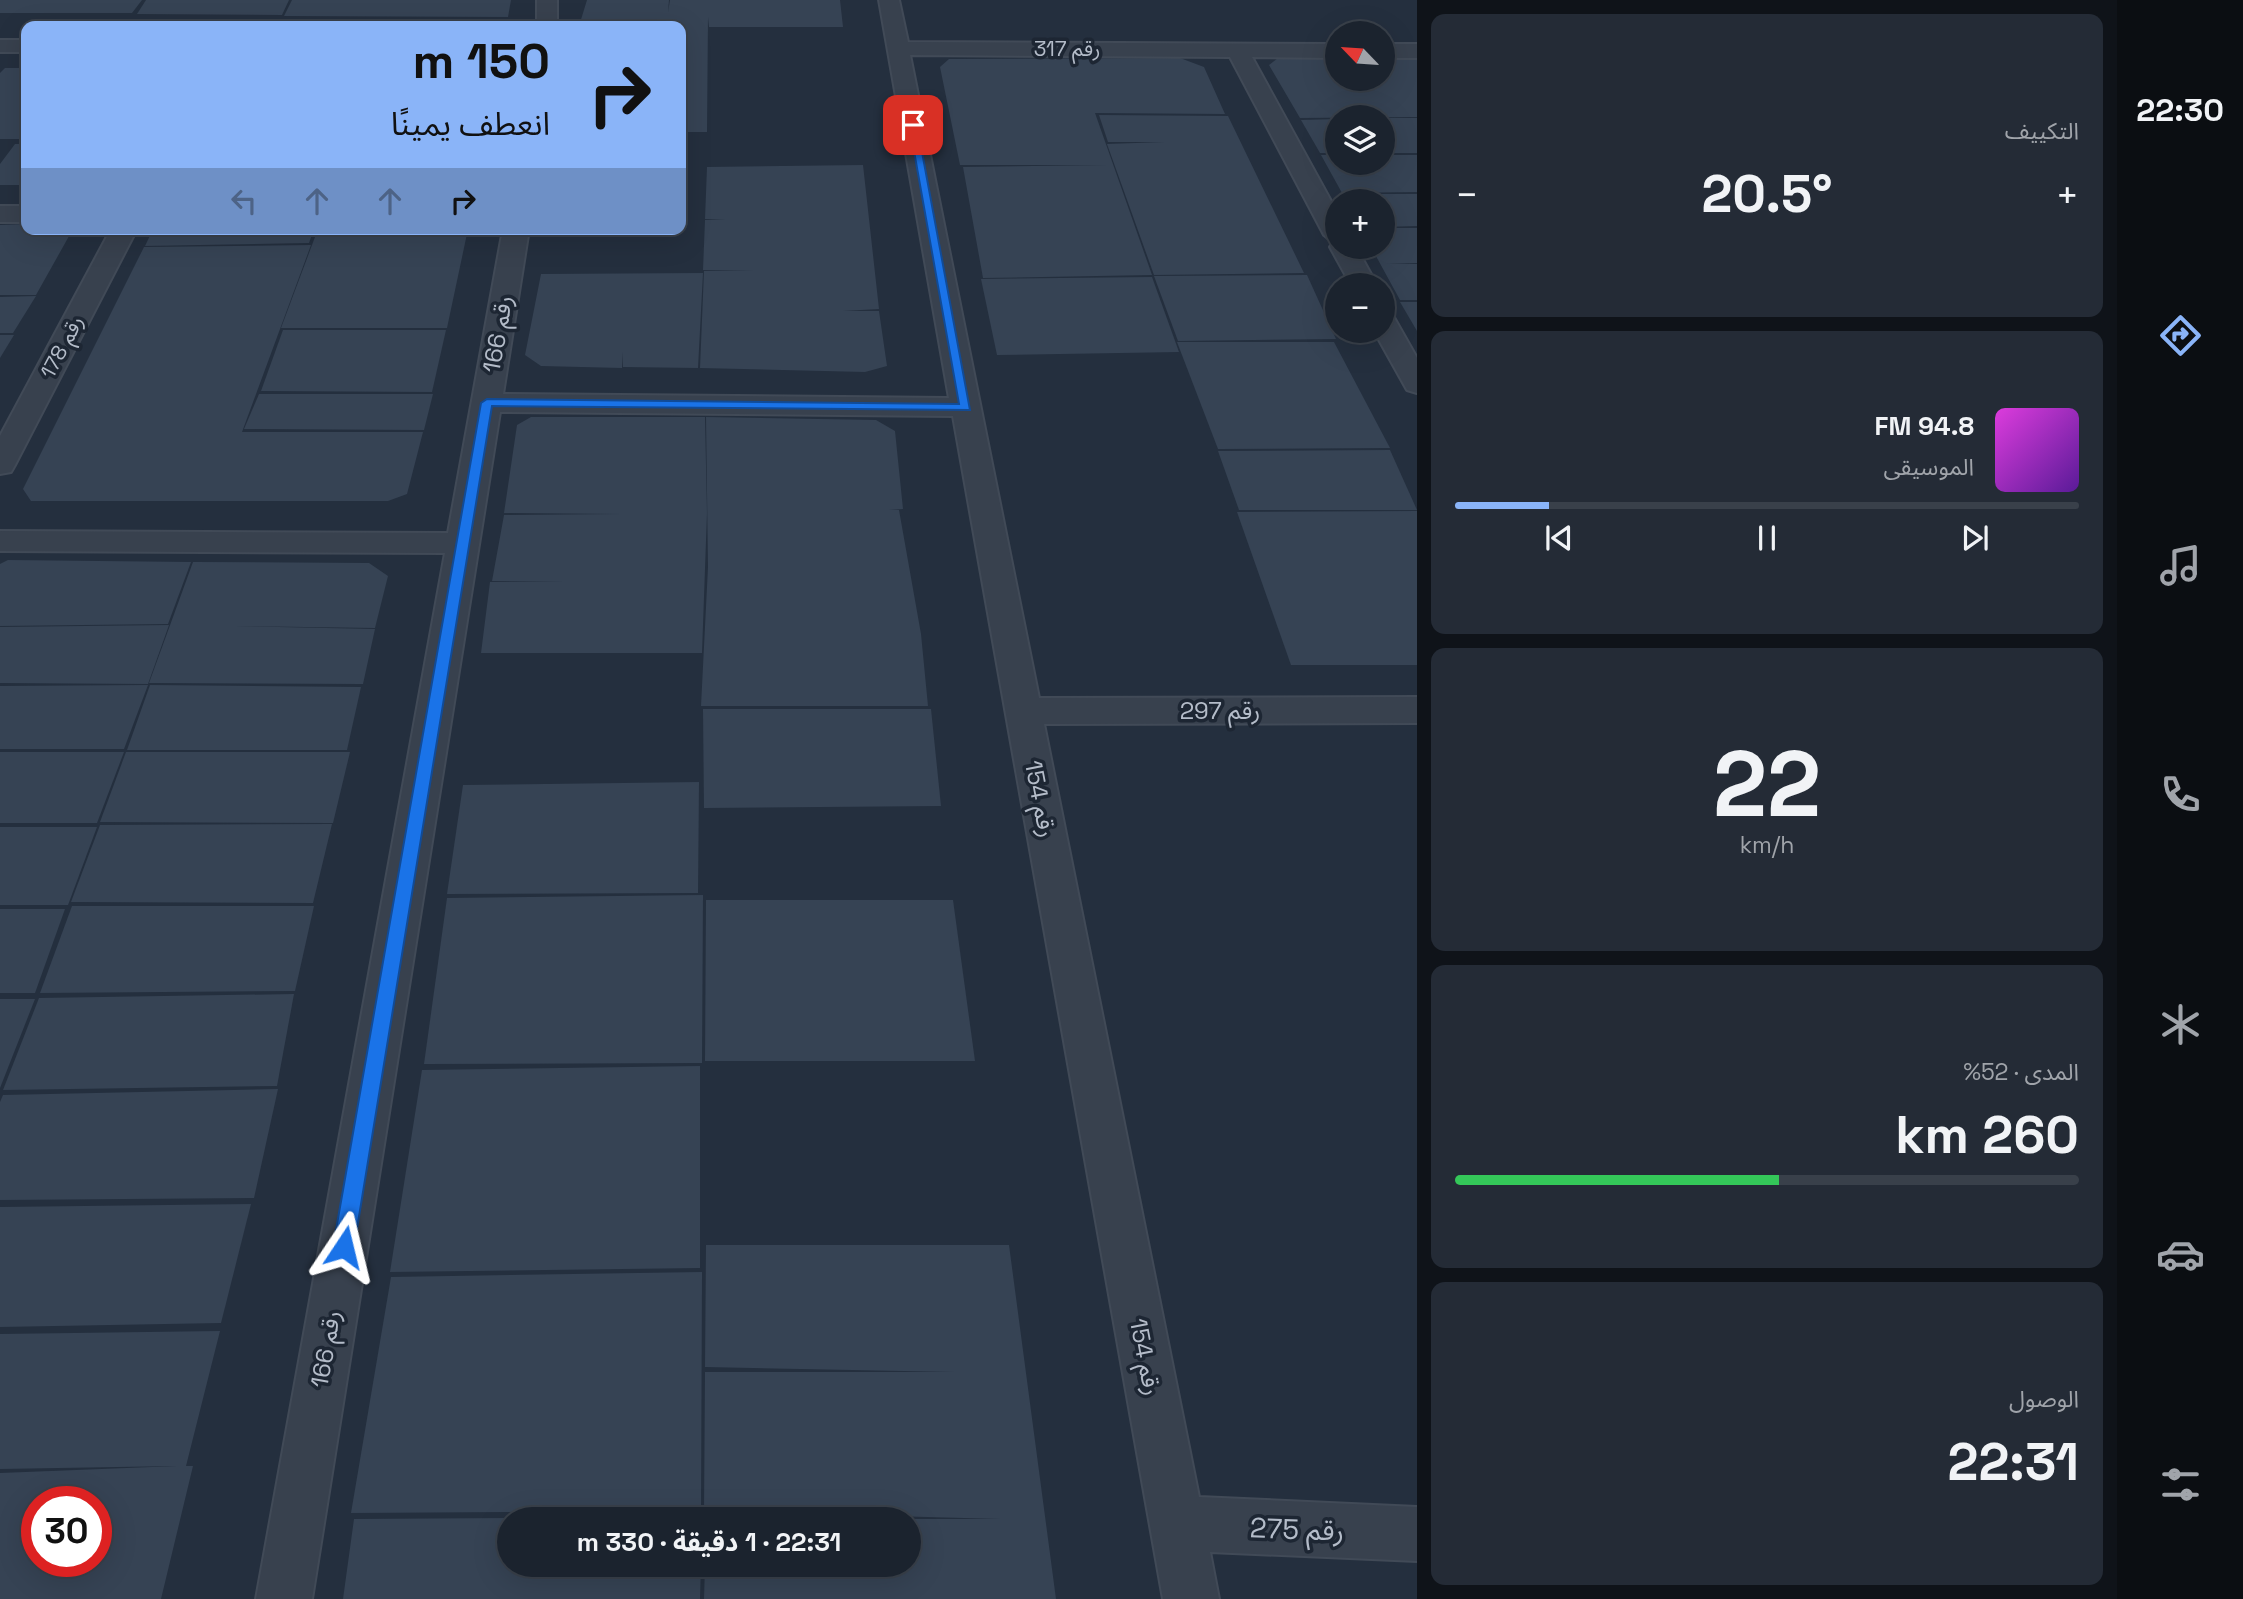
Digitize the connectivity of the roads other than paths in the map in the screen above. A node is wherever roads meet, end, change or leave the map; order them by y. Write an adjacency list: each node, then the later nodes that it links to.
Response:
1 (547, 0): 3 (street)
2 (889, 0): 6 (street, رقم 154)
3 (547, 21)
4 (0, 46): 5 (street)
5 (21, 46)
6 (898, 48): 7 (street, رقم 317); 19 (street, رقم 154)
7 (1237, 50): 8 (street, رقم 317); 11 (street)
8 (1325, 51)
9 (1395, 51): 10 (street)
10 (1417, 51)
11 (1325, 213)
12 (0, 214): 13 (street)
13 (21, 214)
14 (121, 235): 20 (street, رقم 178)
15 (515, 235): 18 (street, رقم 166)
16 (1395, 343): 17 (street)
17 (1417, 384)
18 (487, 403): 19 (street); 22 (street, رقم 166)
19 (966, 407): 24 (street, رقم 154)
20 (0, 465)
21 (0, 541): 22 (street)
22 (463, 543): 27 (street, رقم 166)
23 (1417, 710): 24 (street, رقم 297)
24 (1024, 712): 25 (street, رقم 154)
25 (1177, 1523): 26 (street, رقم 275); 28 (street, رقم 154)
26 (1417, 1534)
27 (284, 1599)
28 (1191, 1599)

